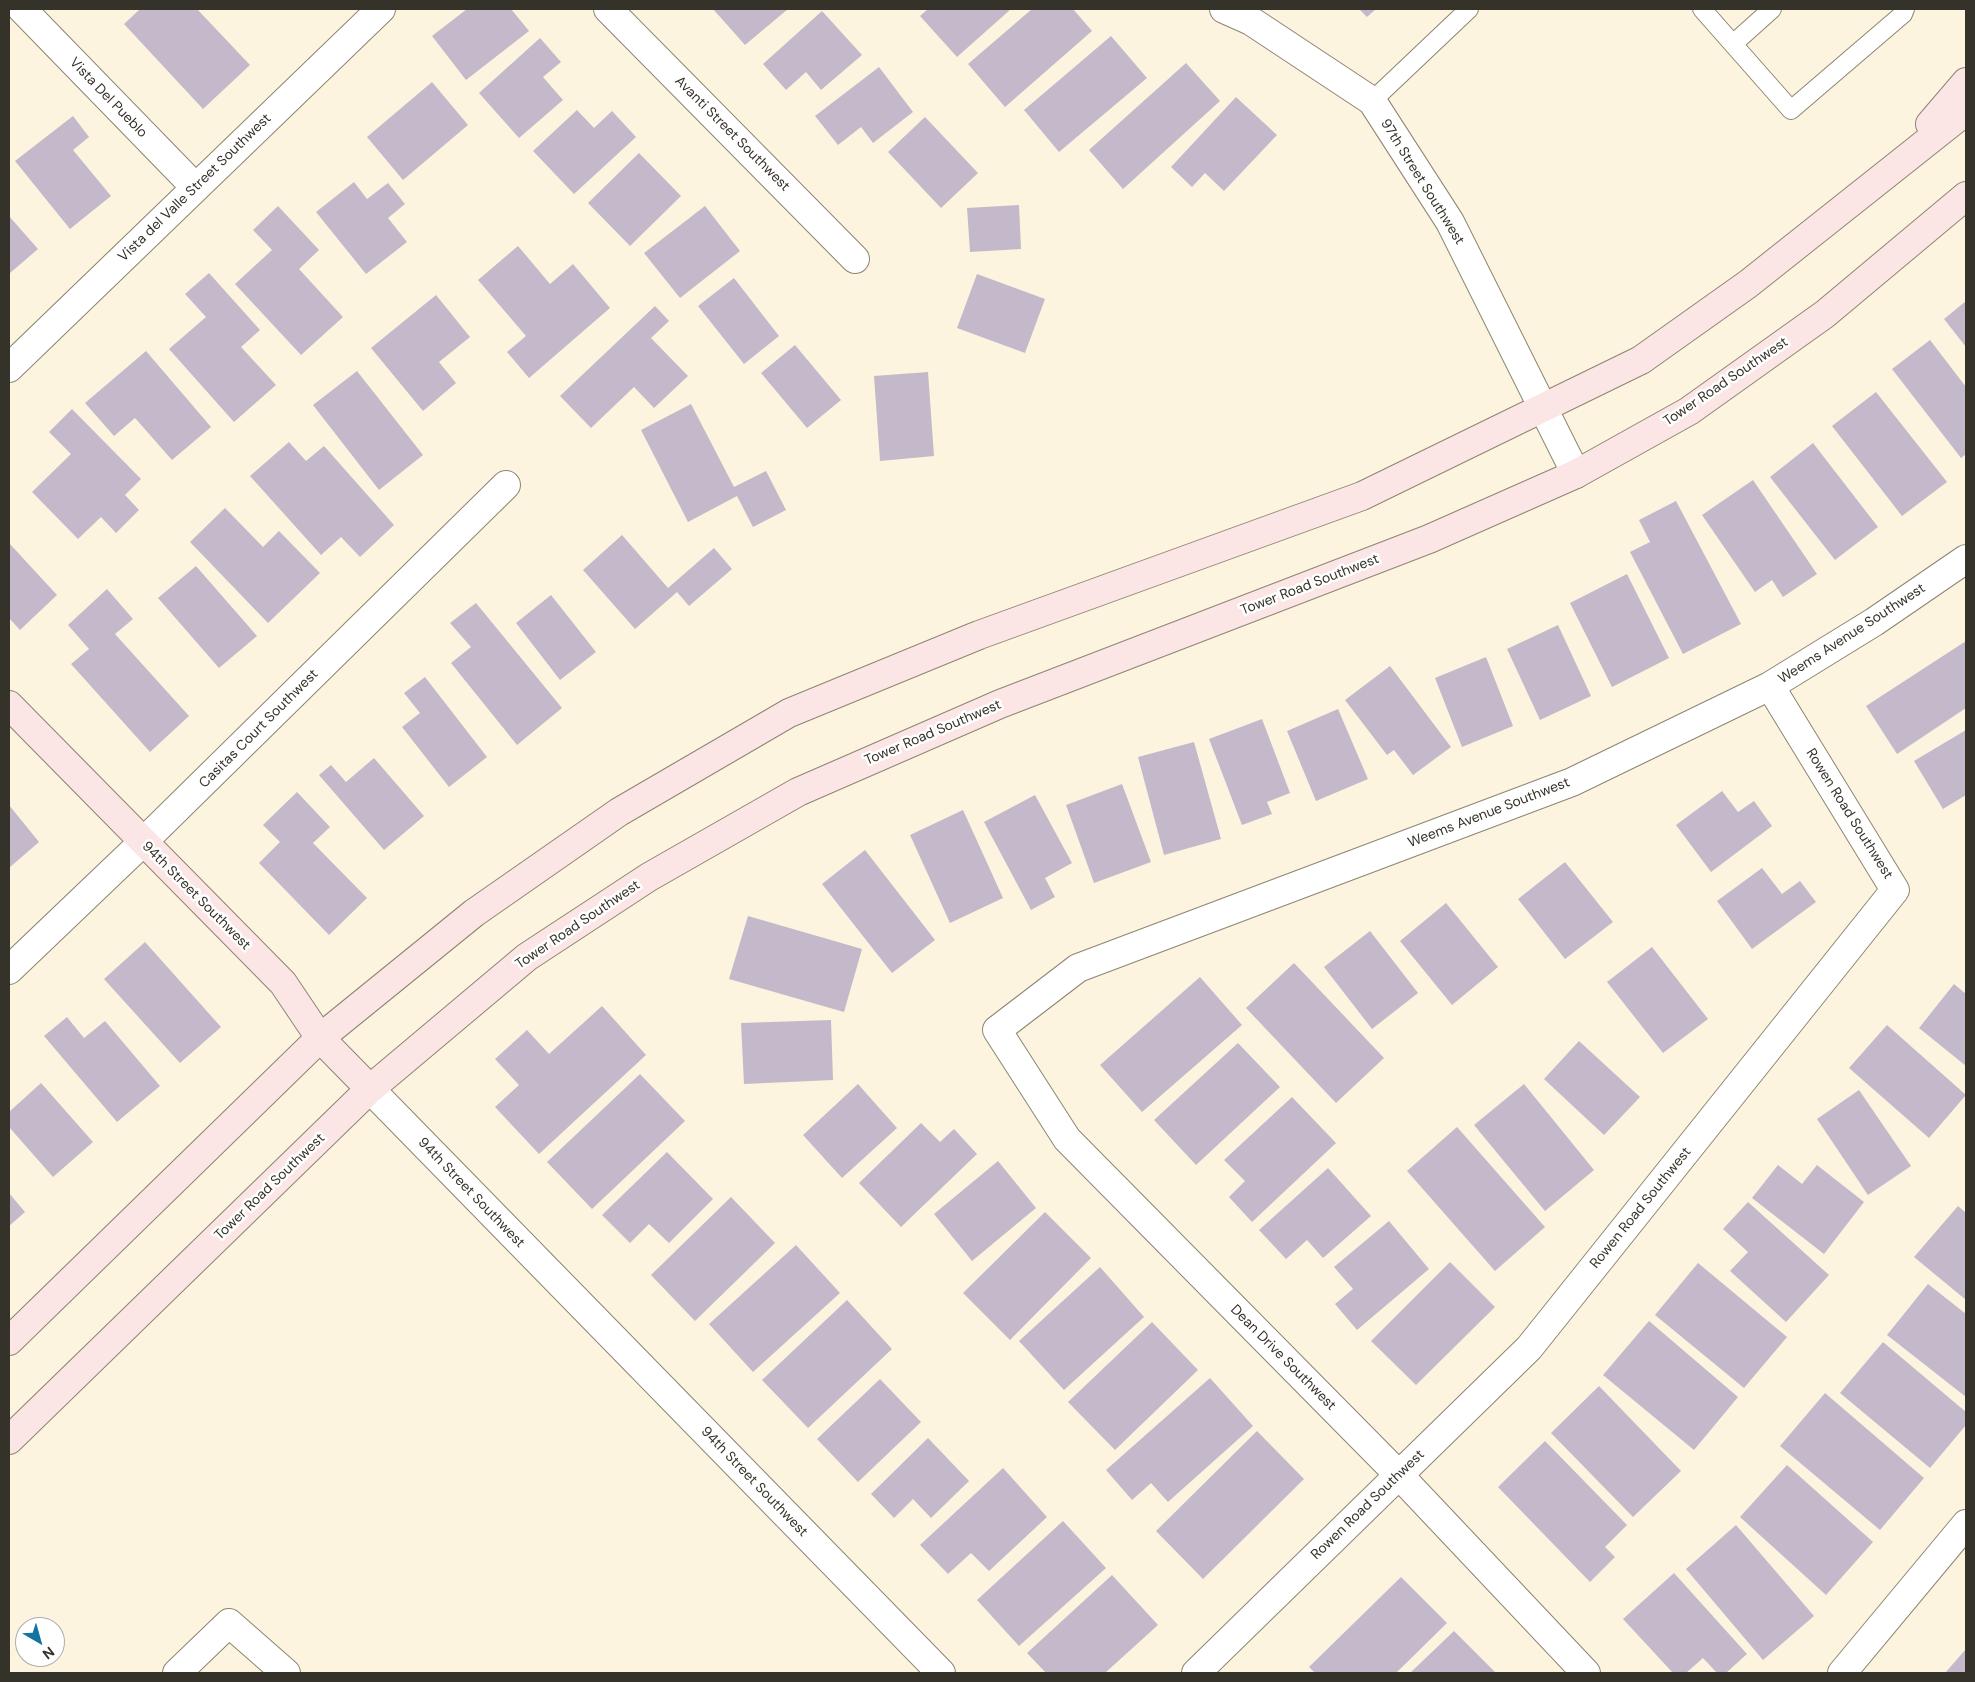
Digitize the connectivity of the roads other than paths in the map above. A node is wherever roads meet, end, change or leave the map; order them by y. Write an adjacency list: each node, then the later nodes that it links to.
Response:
1 (22, 9): 14 (street, Vista Del Pueblo)
2 (381, 9): 14 (street, Vista del Valle Street Southwest)
3 (608, 9): 16 (street, Avanti Street Southwest)
4 (1224, 9): 11 (street, 97th Street Southwest)
5 (1469, 9): 11 (lane)
6 (1702, 9): 9 (lane)
7 (1772, 9): 9 (lane)
8 (1905, 9): 9 (lane)
9 (1733, 44)
10 (1966, 82): 13 (street)
11 (1372, 101): 18 (street, 97th Street Southwest)
12 (1966, 111): 13 (street)
13 (1886, 175): 18 (street)
14 (196, 187): 17 (street, Vista del Valle Street Southwest)
15 (1966, 196): 19 (street, Tower Road Southwest)
16 (855, 259)
17 (9, 368)
18 (1544, 409): 19 (street, 97th Street Southwest); 27 (street)
19 (1576, 474): 28 (street, Tower Road Southwest)
20 (506, 485): 24 (street, Casitas Court Southwest)
21 (1966, 559): 22 (street, Weems Avenue Southwest)
22 (1770, 686): 26 (street, Weems Avenue Southwest); 31 (street, Rowen Road Southwest)
23 (9, 705): 24 (street, 94th Street Southwest)
24 (143, 842): 25 (street, Casitas Court Southwest); 27 (street, 94th Street Southwest)
25 (9, 970)
26 (997, 1030): 31 (street, Dean Drive Southwest)
27 (320, 1038): 28 (street, 94th Street Southwest); 29 (street)
28 (370, 1089): 30 (street, Tower Road Southwest); 35 (street, 94th Street Southwest)
29 (9, 1341)
30 (9, 1440)
31 (1399, 1475): 36 (street, Rowen Road Southwest); 37 (street, Dean Drive Southwest)
32 (1966, 1524): 38 (street)
33 (177, 1673): 34 (street)
34 (286, 1673)
35 (941, 1673)
36 (1196, 1673)
37 (1586, 1673)
38 (1842, 1673)

